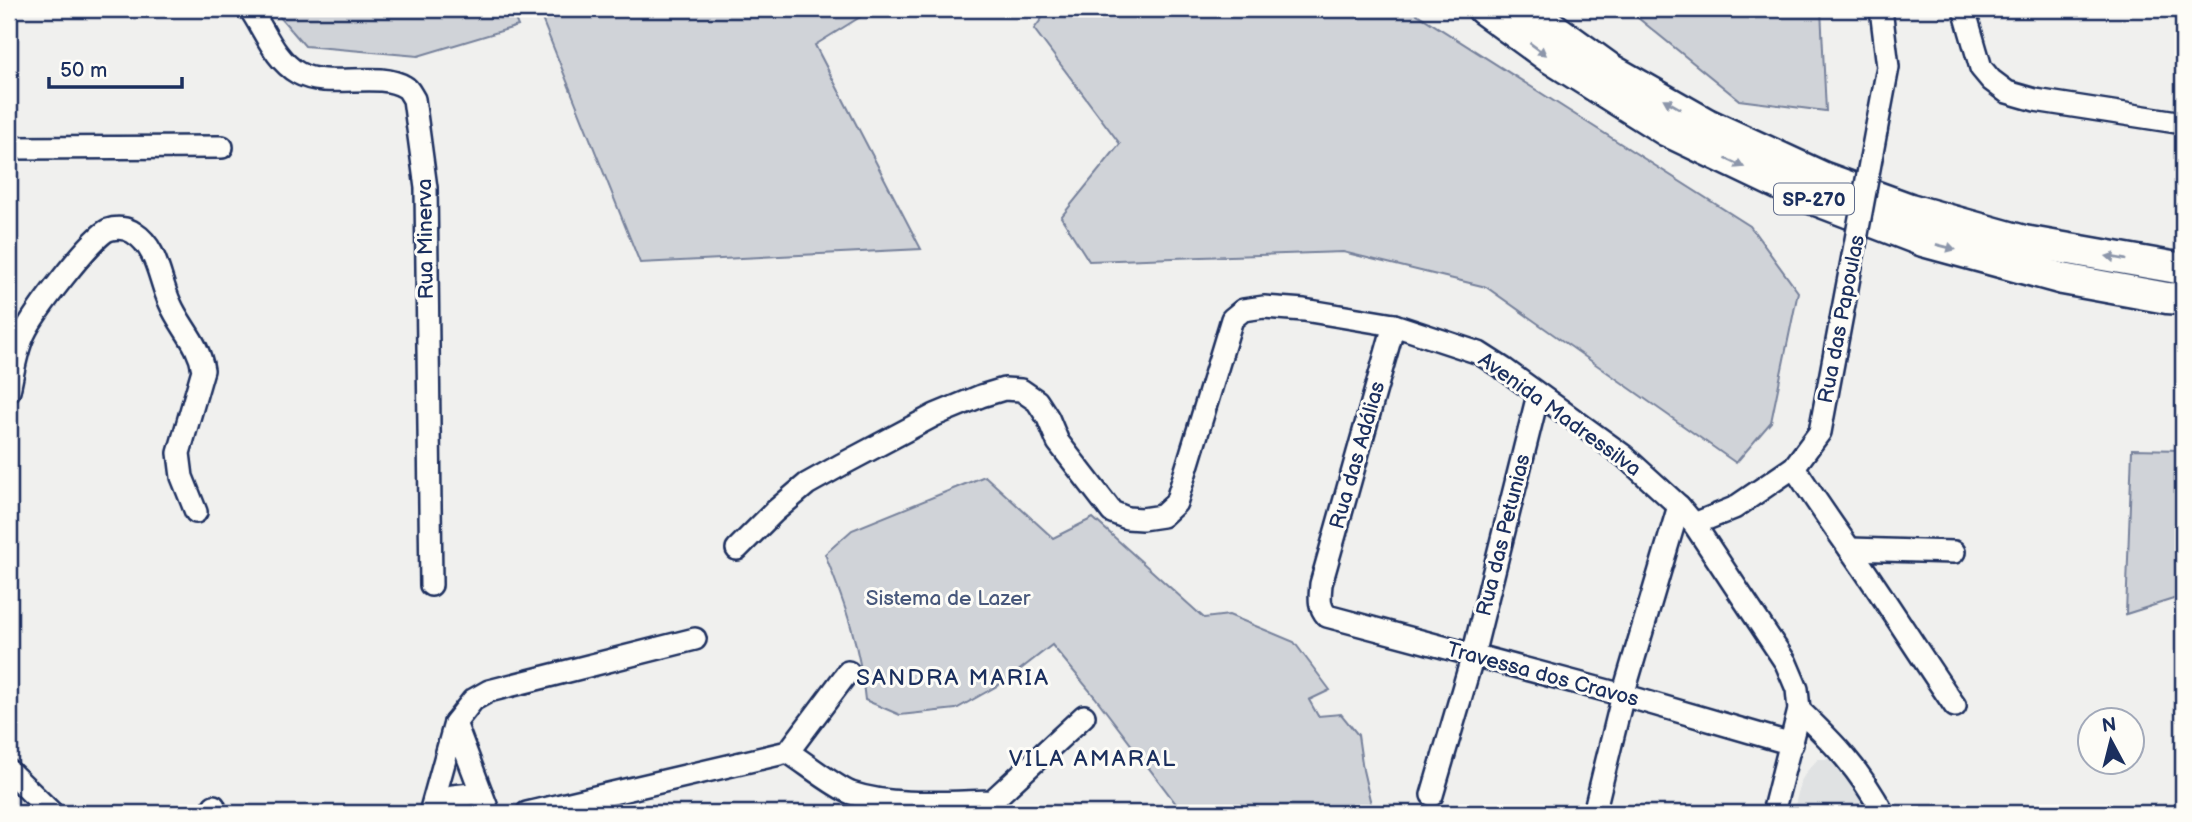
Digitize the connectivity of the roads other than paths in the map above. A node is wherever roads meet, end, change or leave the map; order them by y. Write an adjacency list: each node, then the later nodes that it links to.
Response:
1 (250, 9): 22 (street, Rua Minerva)
2 (1483, 9): 10 (highway, SP-270, one-way to 10)
3 (1527, 9): 9 (highway, SP-270, one-way to 3)
4 (1881, 9): 14 (street, Rua das Papoulas, bridge)
5 (1964, 9): 6 (street)
6 (2183, 123)
7 (222, 147): 8 (street)
8 (9, 148)
9 (2183, 269)
10 (2183, 299)
11 (1394, 325): 13 (street, Avenida Madressilva); 18 (street, Avenida Madressilva); 21 (street, Rua das Adálias)
12 (9, 391): 16 (street)
13 (1538, 395): 15 (street, Avenida Madressilva); 24 (street, Rua das Petunias)
14 (1794, 467): 17 (street, Rua das Papoulas); 19 (street)
15 (1679, 506): 17 (street, Avenida Madressilva); 26 (street)
16 (196, 512)
17 (1694, 524): 28 (street, Avenida Madressilva)
18 (737, 549)
19 (1850, 549): 20 (street); 27 (street)
20 (1954, 552)
21 (1321, 584): 24 (street, Travessa dos Cravos)
22 (431, 585)
23 (695, 639): 30 (street)
24 (1473, 655): 26 (street, Travessa dos Cravos); 34 (street, Rua das Petunias)
25 (848, 672): 32 (street)
26 (1623, 695): 31 (street, Travessa dos Cravos); 40 (street)
27 (1955, 706)
28 (1799, 710): 31 (street, Avenida Madressilva); 42 (street)
29 (1084, 716): 37 (street)
30 (455, 723): 35 (street); 36 (street)
31 (1792, 744): 41 (street, Avenida Madressilva)
32 (788, 752): 37 (street); 39 (street)
33 (9, 771): 38 (street)
34 (1432, 795)
35 (485, 803): 36 (street)
36 (432, 807)
37 (989, 807)
38 (52, 813)
39 (527, 813)
40 (1594, 813)
41 (1773, 813)
42 (1883, 813)

